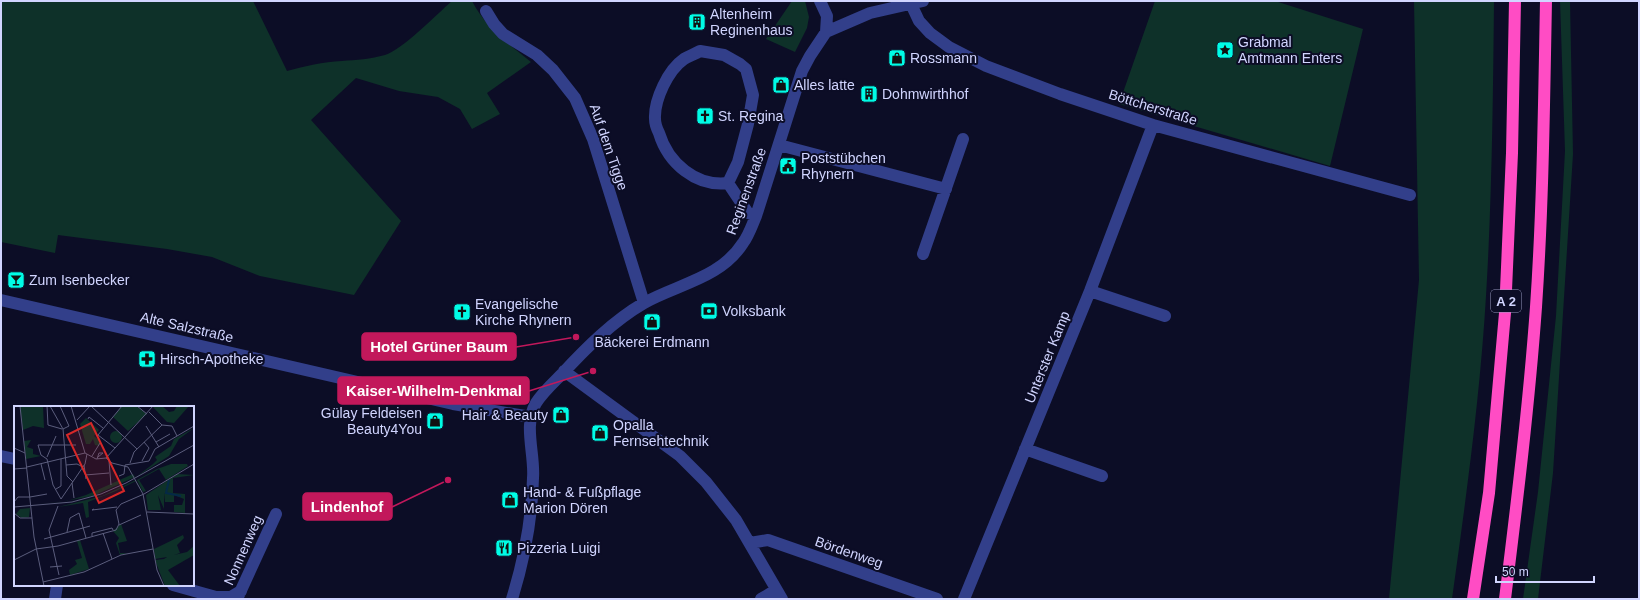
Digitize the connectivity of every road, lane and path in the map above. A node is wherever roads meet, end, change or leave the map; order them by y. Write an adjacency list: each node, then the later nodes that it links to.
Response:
1 (820, 1): 7 (street)
2 (923, 1): 5 (street)
3 (1515, 1): 37 (highway, A 2)
4 (1546, 1): 38 (highway, A 2)
5 (911, 4): 7 (street); 8 (street, Böttcherstraße)
6 (486, 11): 18 (street, Auf dem Tigge)
7 (826, 32): 10 (street, Reginenstraße)
8 (1152, 125): 13 (street, Böttcherstraße); 16 (street, Unterster Kamp)
9 (963, 139): 12 (street)
10 (779, 145): 12 (street); 14 (street, Reginenstraße)
11 (728, 183): 11 (street); 14 (street)
12 (946, 189): 15 (street)
13 (1410, 195)
14 (756, 216): 18 (street, Reginenstraße)
15 (923, 254)
16 (1090, 291): 19 (street); 22 (street, Unterster Kamp)
17 (1, 300): 21 (street, Alte Salzstraße)
18 (644, 303): 20 (street, Reginenstraße)
19 (1165, 316)
20 (564, 371): 21 (street, Reginenstraße); 27 (street)
21 (531, 417): 33 (street)
22 (1025, 450): 25 (street); 36 (street, Unterster Kamp)
23 (1, 456): 24 (street)
24 (14, 459)
25 (1102, 476)
26 (276, 514): 31 (street, Nonnenweg)
27 (750, 543): 30 (street); 35 (street, Bördenweg)
28 (57, 586): 32 (street)
29 (177, 586): 31 (street)
30 (779, 594): 34 (street)
31 (239, 595)
32 (55, 599)
33 (512, 599)
34 (761, 599)
35 (938, 599)
36 (964, 599)
37 (1473, 599)
38 (1505, 599)

